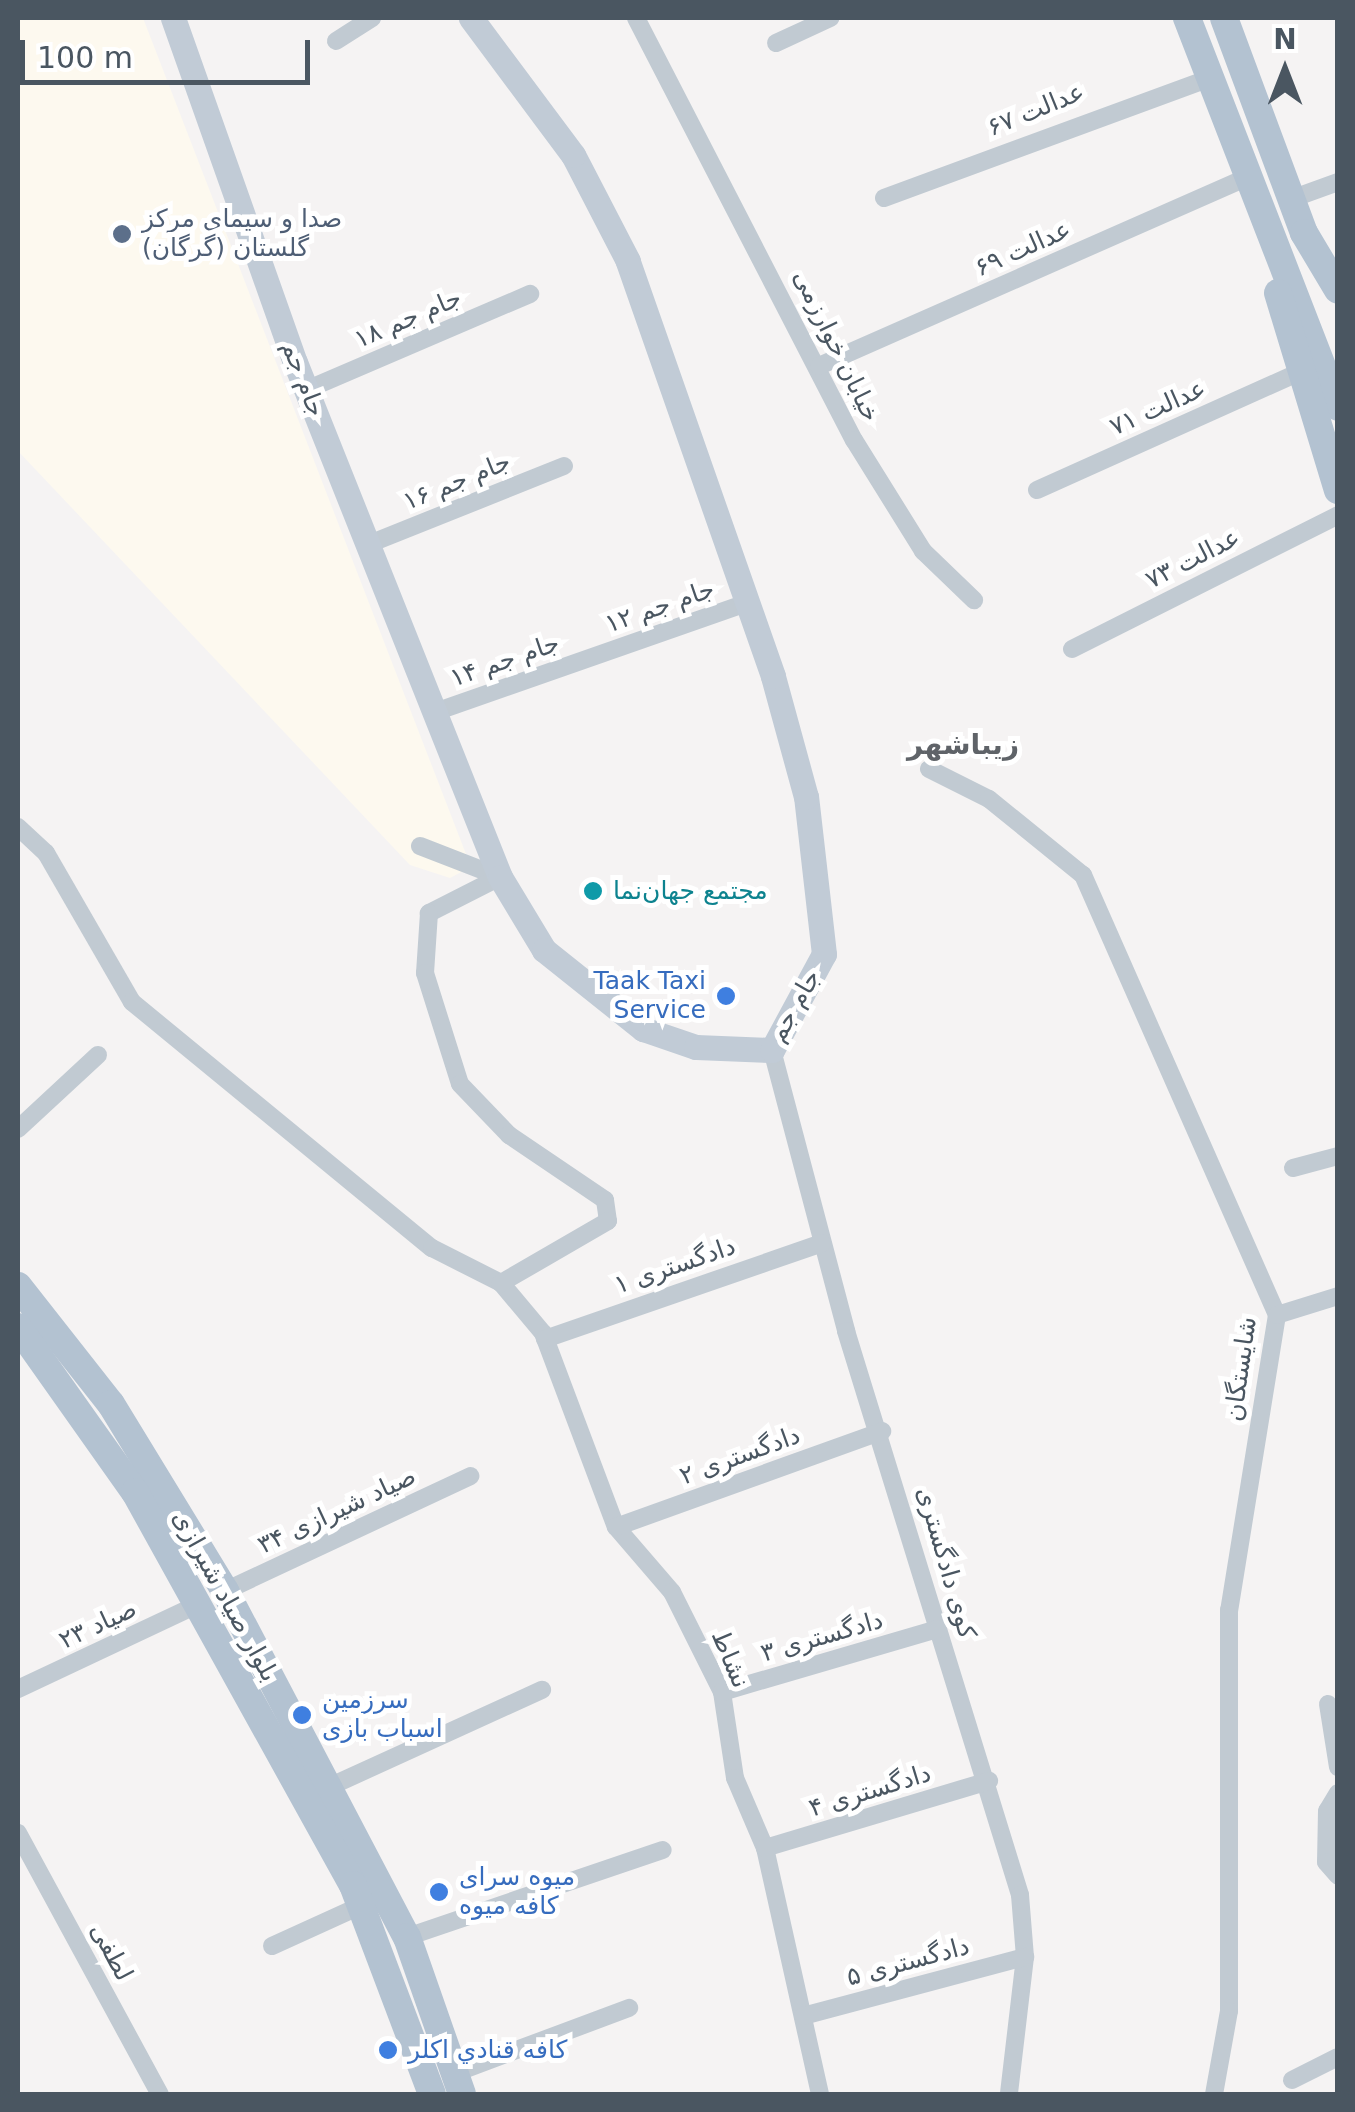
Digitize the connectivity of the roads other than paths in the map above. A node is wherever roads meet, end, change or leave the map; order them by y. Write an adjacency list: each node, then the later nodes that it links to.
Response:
1 (173, 18): 22 (street, جام جم)
2 (372, 18): 8 (street)
3 (471, 18): 30 (street, جام جم)
4 (636, 18): 20 (street, خیابان خوارزمی)
5 (830, 18): 9 (street)
6 (1225, 20): 7 (main road); 14 (main road)
7 (1191, 26): 10 (main road)
8 (336, 41)
9 (776, 44)
10 (1210, 78): 11 (main road); 13 (street, عدالت ۶۷)
11 (1247, 178): 16 (main road); 20 (street, عدالت ۶۹)
12 (1338, 182): 14 (street)
13 (884, 198)
14 (1292, 199): 15 (main road)
15 (1304, 233): 17 (main road); 19 (main road)
16 (1271, 242): 21 (main road); 23 (main road)
17 (1338, 290)
18 (530, 294): 22 (street, ۱۸ جام جم)
19 (1338, 358)
20 (818, 366): 29 (street, خیابان خوارزمی)
21 (1300, 372): 25 (street, عدالت ۷۱); 26 (main road)
22 (306, 390): 28 (street, جام جم)
23 (1338, 407)
24 (564, 466): 28 (street, ۱۶ جام جم)
25 (1038, 490)
26 (1338, 490)
27 (1338, 515): 31 (street, عدالت ۷۳)
28 (369, 544): 33 (street, جام جم)
29 (974, 600)
30 (746, 603): 32 (street, ۱۲ جام جم); 38 (street, جام جم)
31 (1072, 648)
32 (591, 657): 33 (street, ۱۴ جام جم)
33 (435, 712): 37 (street, جام جم)
34 (929, 769): 47 (street, شایستگان)
35 (18, 827): 44 (street)
36 (420, 846): 37 (street)
37 (500, 877): 38 (street, جام جم); 44 (street)
38 (772, 1050): 43 (street, کوی دادگستری)
39 (98, 1055): 40 (street)
40 (18, 1129)
41 (1338, 1156): 42 (street)
42 (1294, 1168)
43 (822, 1243): 49 (street, دادگستری ۱); 50 (street, کوی دادگستری)
44 (502, 1283): 49 (street, نشاط)
45 (18, 1286): 53 (main road, بلوار صیاد شیرازی)
46 (1338, 1296): 47 (street)
47 (1277, 1315): 81 (street, شایستگان)
48 (18, 1327): 54 (main road, بلوار صیاد شیرازی)
49 (545, 1338): 52 (street, نشاط)
50 (882, 1432): 52 (street, دادگستری ۲); 55 (street, کوی دادگستری)
51 (470, 1476): 53 (street, صیاد شیرازی ۳۴)
52 (616, 1527): 58 (street, نشاط)
53 (225, 1591): 62 (main road, بلوار صیاد شیرازی)
54 (199, 1604): 56 (street, صیاد ۲۳); 68 (main road, بلوار صیاد شیرازی)
55 (937, 1629): 58 (street, دادگستری ۳); 61 (street, کوی دادگستری)
56 (18, 1688)
57 (542, 1690): 62 (street)
58 (722, 1692): 65 (street, نشاط)
59 (1328, 1704): 60 (street)
60 (1338, 1767)
61 (989, 1781): 65 (street, دادگستری ۴); 71 (street, کوی دادگستری)
62 (331, 1786): 69 (main road, بلوار صیاد شیرازی)
63 (1338, 1793): 67 (street)
64 (18, 1834): 77 (street, لطفی)
65 (765, 1848): 73 (street, نشاط)
66 (663, 1850): 69 (street)
67 (1338, 1876)
68 (362, 1905): 70 (street); 78 (main road, بلوار صیاد شیرازی)
69 (407, 1938): 76 (main road, بلوار صیاد شیرازی)
70 (272, 1946)
71 (1025, 1957): 73 (street, دادگستری ۵); 80 (street, کوی دادگستری)
72 (628, 2008): 76 (street)
73 (803, 2016): 79 (street, نشاط)
74 (1338, 2058): 75 (street)
75 (1292, 2080)
76 (458, 2084)
77 (160, 2094)
78 (432, 2094)
79 (820, 2094)
80 (1009, 2094)
81 (1214, 2094)

